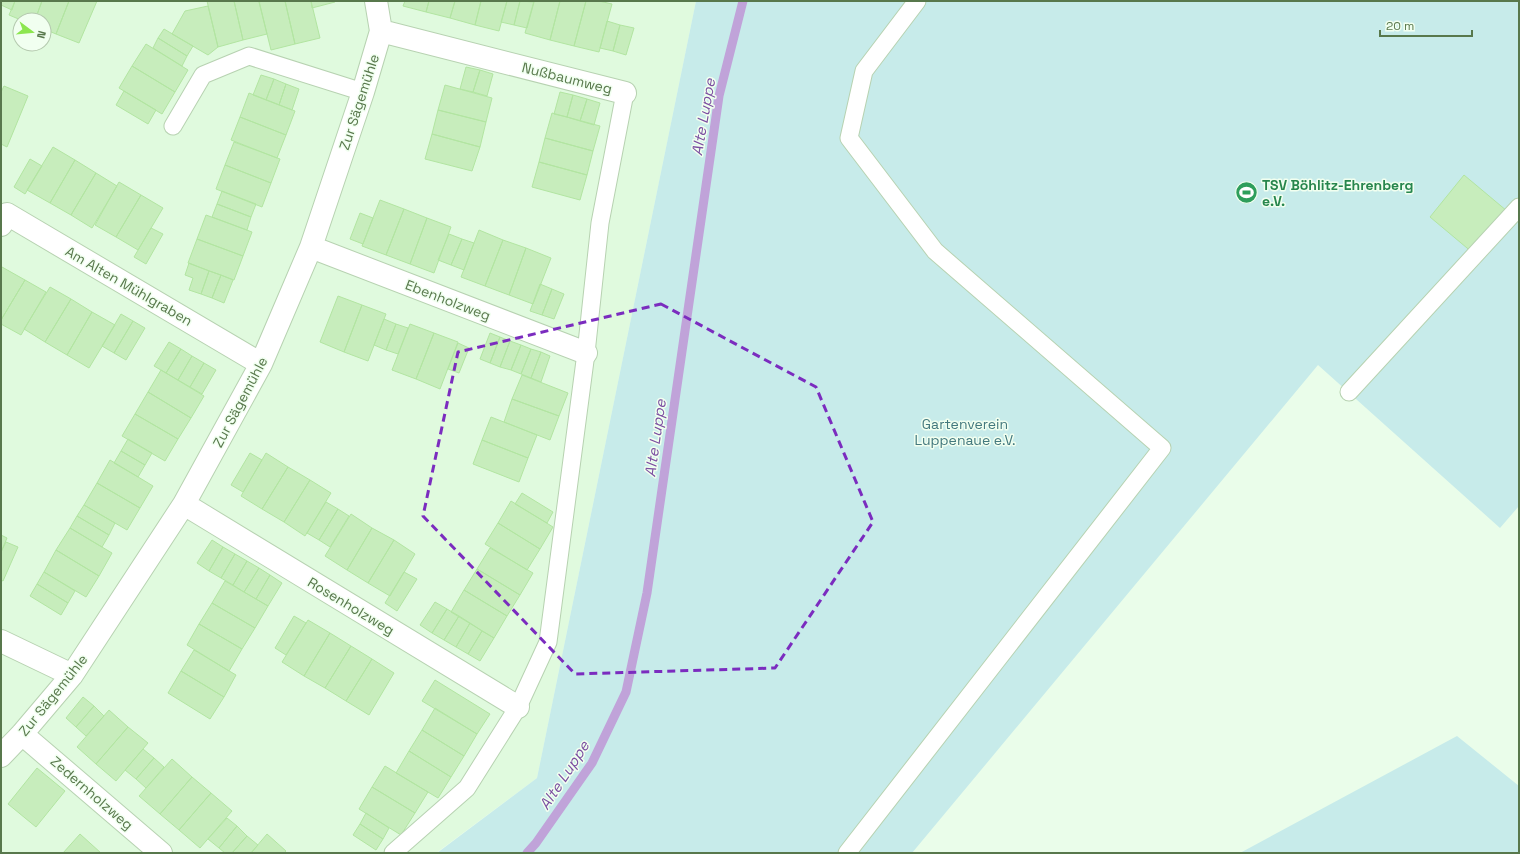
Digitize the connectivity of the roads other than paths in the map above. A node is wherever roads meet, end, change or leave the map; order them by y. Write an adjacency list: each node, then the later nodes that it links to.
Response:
1 (376, 1): 3 (street, Zur Sägemühle)
2 (917, 1): 21 (lane)
3 (381, 31): 4 (street, Zur Sägemühle); 5 (street, Nußbaumweg)
4 (363, 92): 6 (lane); 9 (street, Zur Sägemühle)
5 (624, 93): 10 (lane, Nußbaumweg)
6 (173, 126)
7 (1519, 206): 12 (lane)
8 (1, 225): 11 (street, Am Alten Mühlgraben)
9 (311, 247): 10 (street, Ebenholzweg); 11 (street, Zur Sägemühle)
10 (586, 353): 16 (lane)
11 (261, 364): 13 (street, Zur Sägemühle)
12 (1349, 392)
13 (184, 504): 15 (street, Zur Sägemühle); 16 (street, Rosenholzweg)
14 (1, 641): 15 (street)
15 (72, 675): 17 (street, Zur Sägemühle)
16 (518, 707): 20 (lane)
17 (22, 734): 18 (street, Zur Sägemühle); 19 (street, Zedernholzweg)
18 (1, 756)
19 (161, 853)
20 (394, 853)
21 (846, 853)

